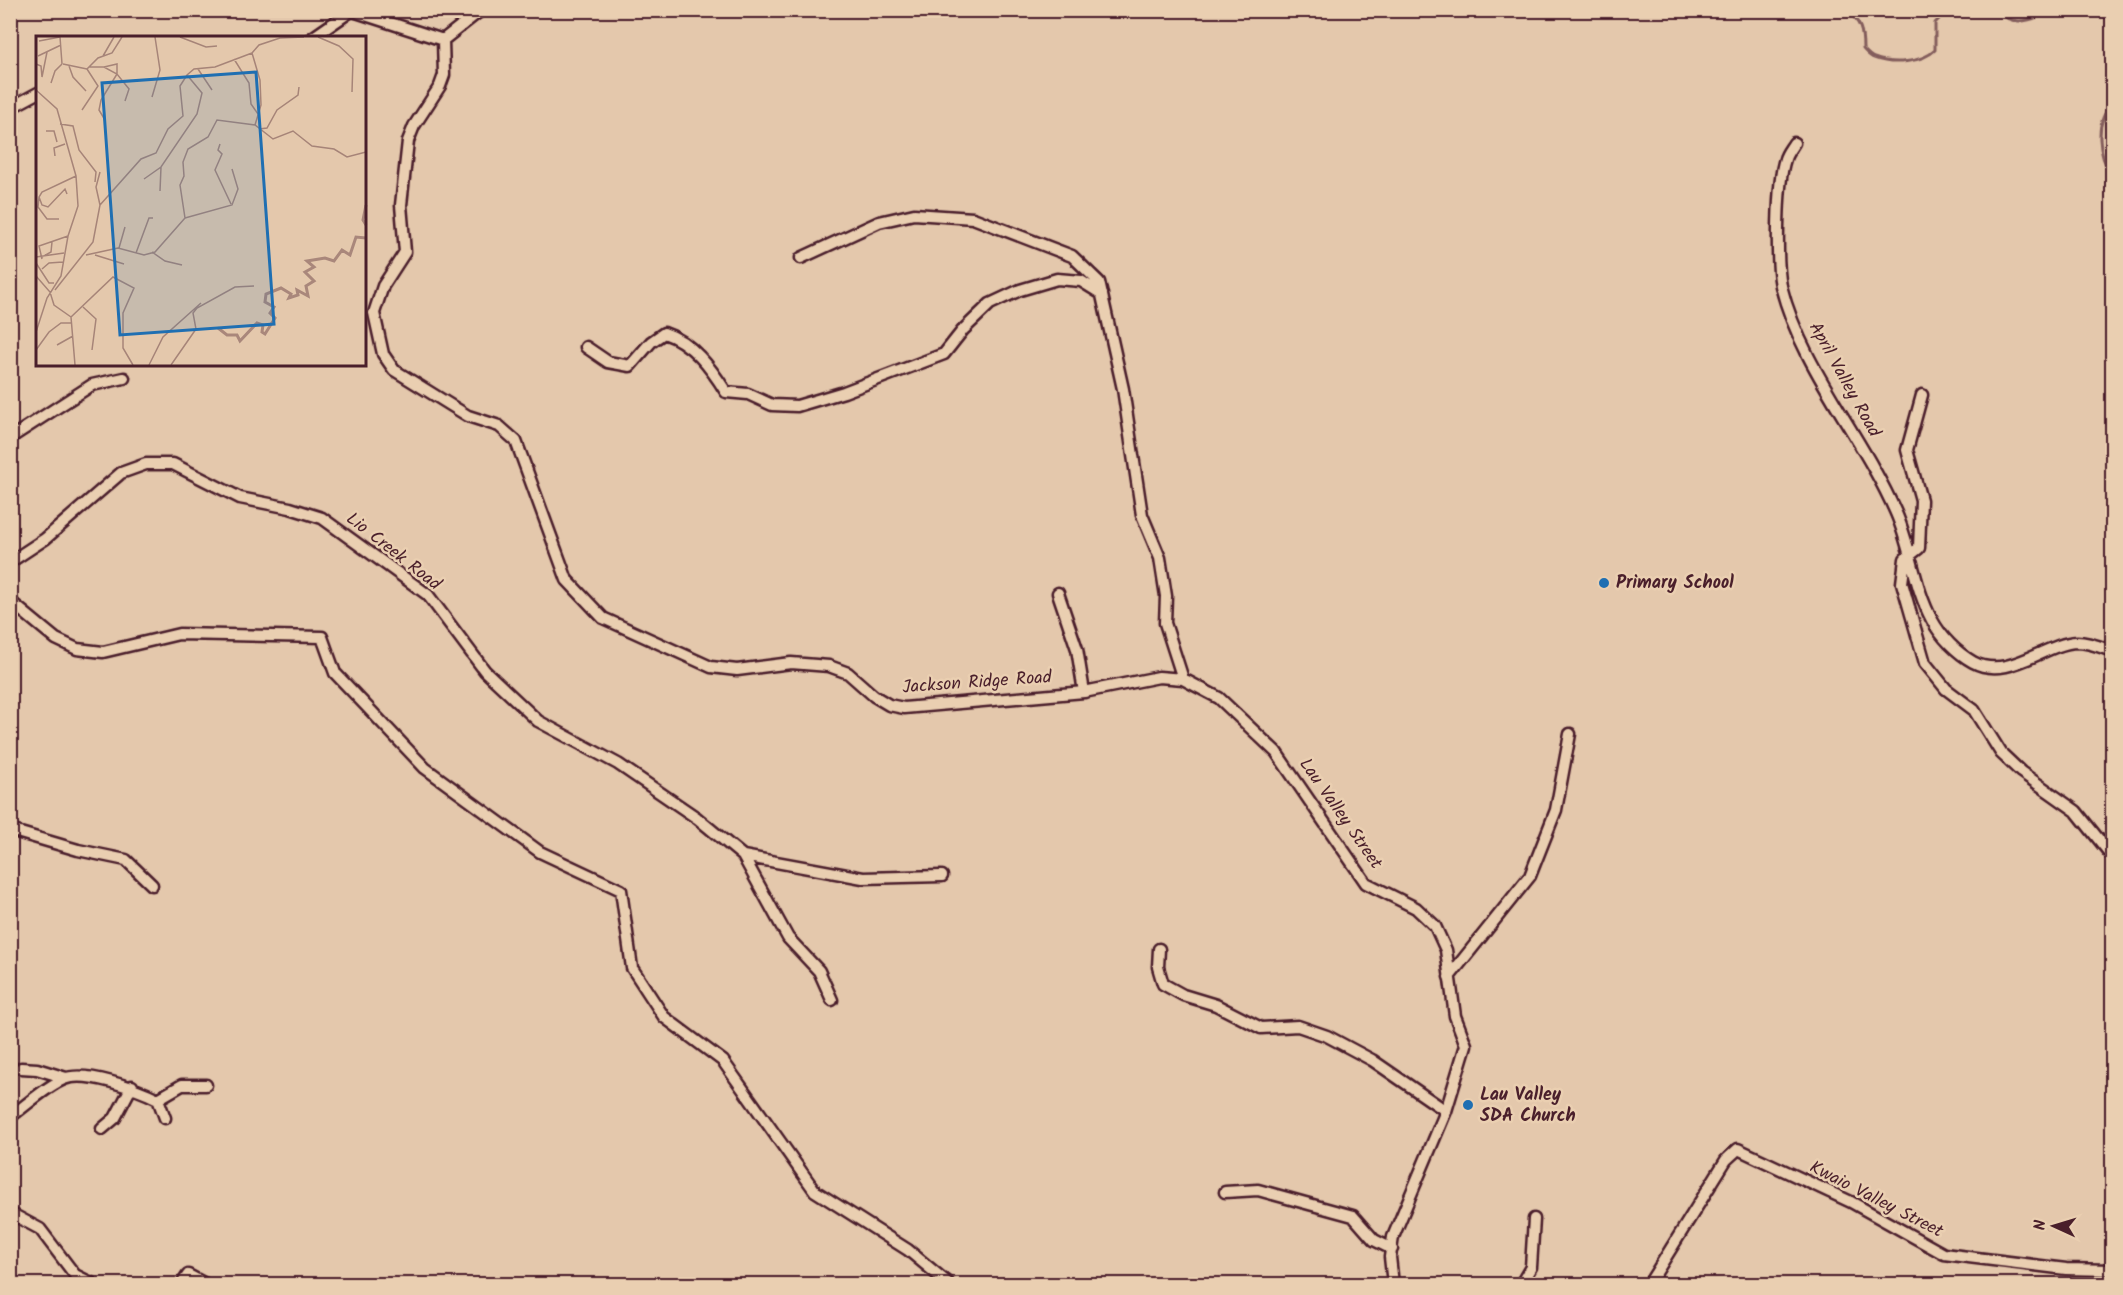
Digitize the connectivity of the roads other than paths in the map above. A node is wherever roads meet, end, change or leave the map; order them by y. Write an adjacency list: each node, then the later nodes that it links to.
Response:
1 (481, 10): 4 (street)
2 (351, 11): 3 (street); 4 (street)
3 (315, 36)
4 (443, 40): 20 (street, Jackson Ridge Road)
5 (36, 94): 6 (street)
6 (10, 108)
7 (1794, 143): 14 (street, April Valley Road)
8 (801, 258): 9 (street)
9 (1102, 294): 10 (street); 19 (street)
10 (586, 347)
11 (124, 378): 13 (street)
12 (1922, 395): 14 (street)
13 (10, 438)
14 (1911, 556): 18 (street, April Valley Road); 24 (street)
15 (10, 562): 23 (street, Lio Creek Road)
16 (1058, 593): 20 (street)
17 (10, 601): 47 (street)
18 (2112, 651)
19 (1183, 679): 20 (street, Jackson Ridge Road); 28 (street, Lau Valley Street)
20 (1084, 692)
21 (1570, 734): 28 (street)
22 (10, 830): 26 (street)
23 (743, 856): 25 (street); 29 (street)
24 (2112, 856)
25 (942, 876)
26 (152, 885)
27 (1159, 949): 35 (street)
28 (1449, 976): 35 (street, Lau Valley Street)
29 (832, 1000)
30 (21, 1068): 31 (street)
31 (66, 1078): 33 (street); 36 (street)
32 (206, 1085): 34 (street)
33 (132, 1086): 34 (street); 38 (street)
34 (158, 1099): 37 (street)
35 (1446, 1111): 42 (street, Lau Valley Street)
36 (10, 1117)
37 (165, 1118)
38 (102, 1129)
39 (1225, 1192): 42 (street)
40 (10, 1212): 44 (street)
41 (1534, 1219): 49 (street)
42 (1392, 1249): 48 (street, Lau Valley Street)
43 (2112, 1270): 50 (street, Kwaio Valley Street)
44 (93, 1284)
45 (182, 1284): 46 (street)
46 (205, 1284)
47 (949, 1284)
48 (1393, 1284)
49 (1521, 1284)
50 (1649, 1284)

